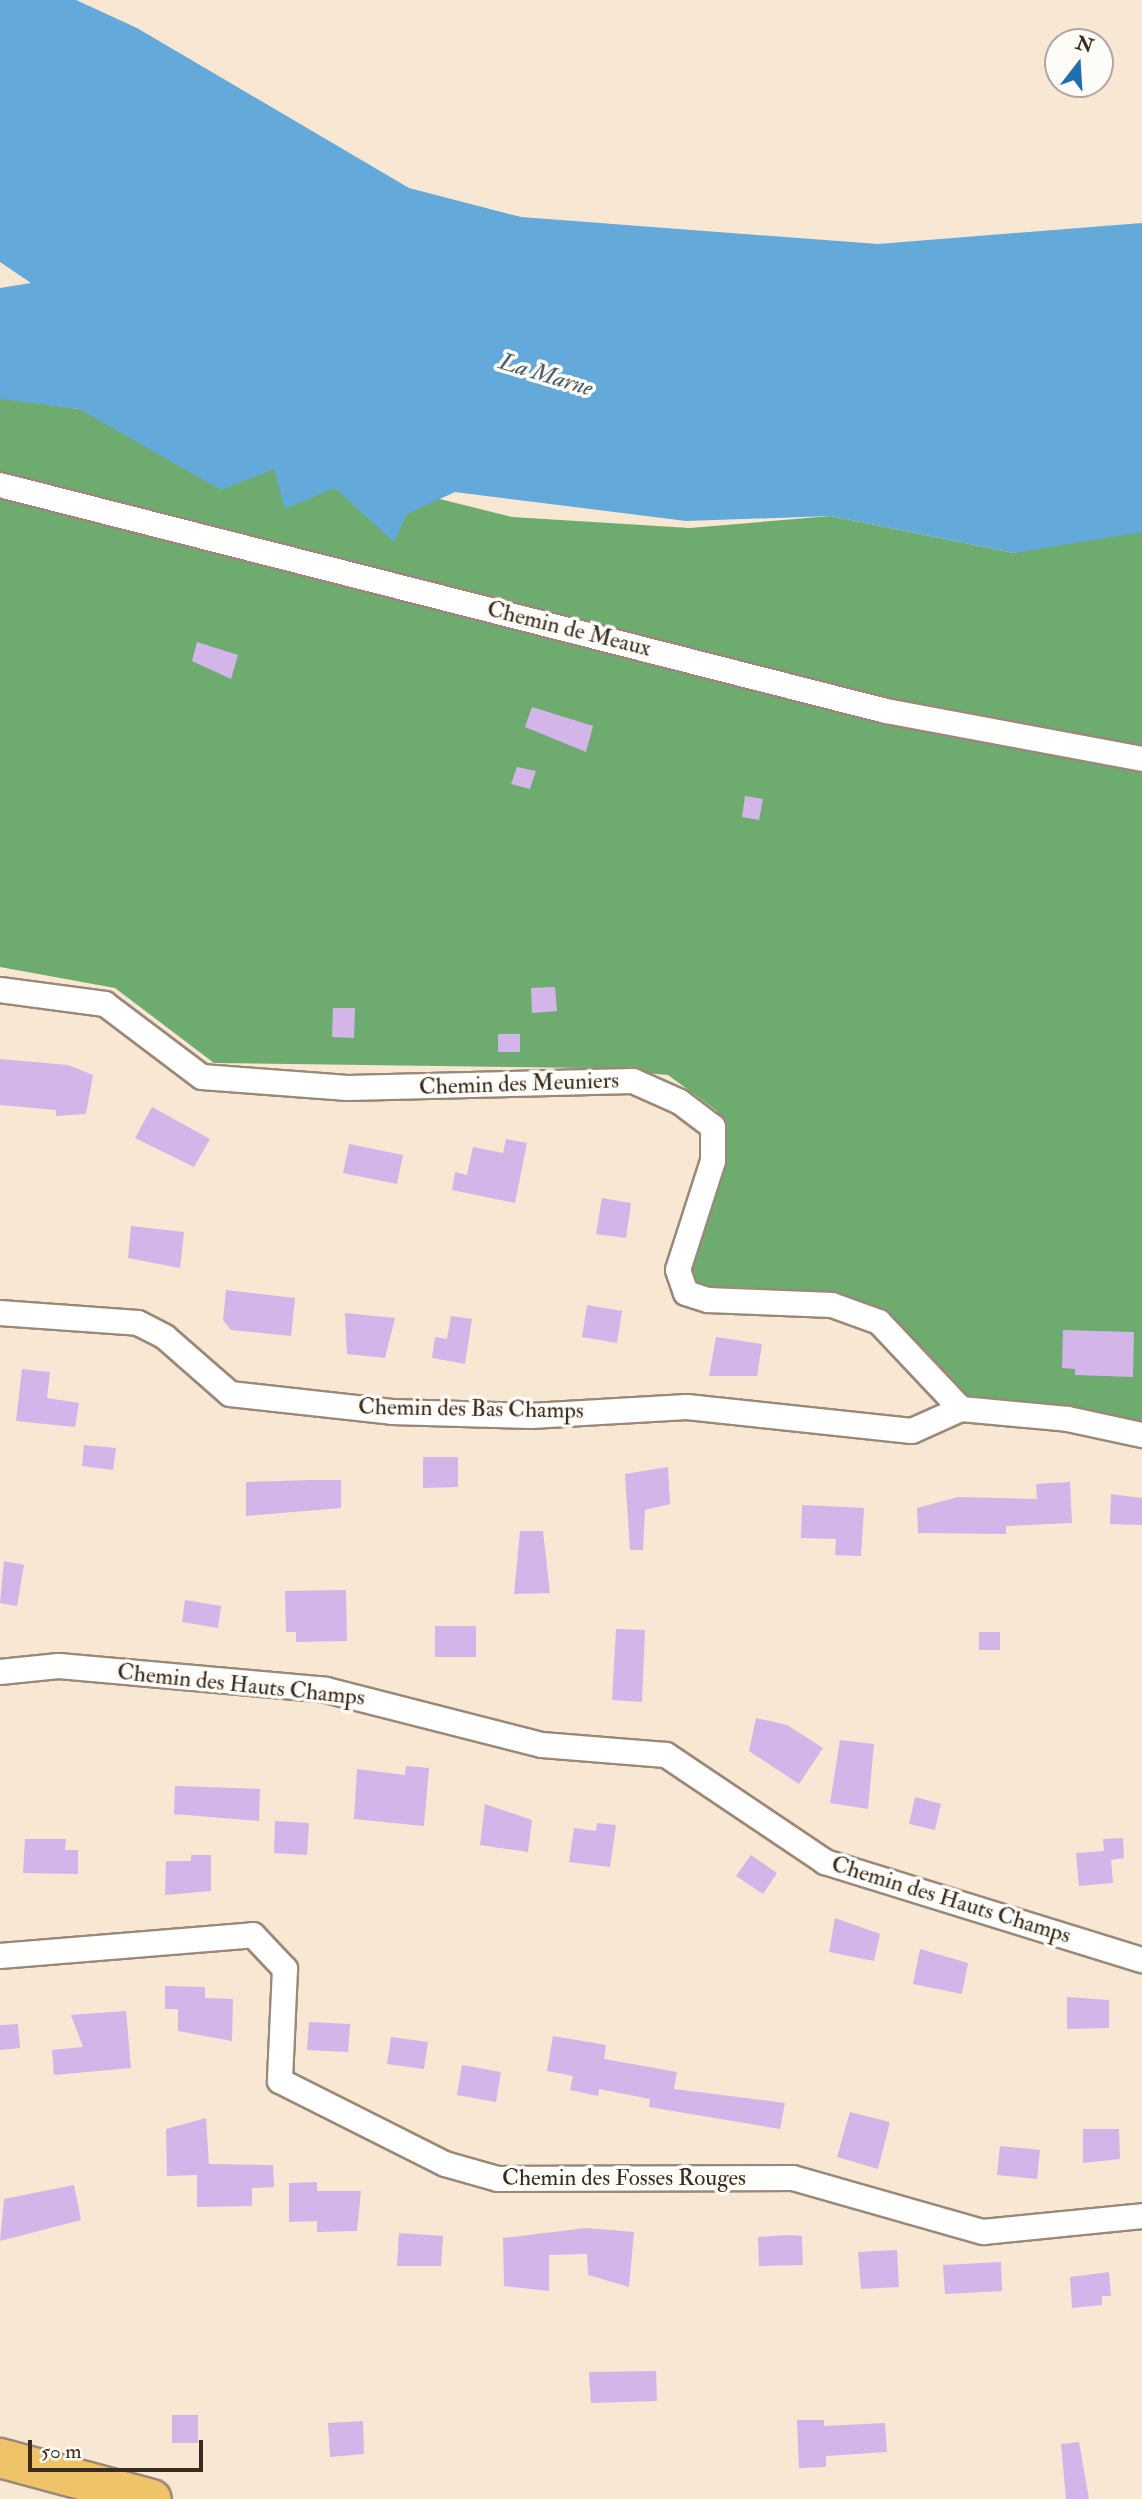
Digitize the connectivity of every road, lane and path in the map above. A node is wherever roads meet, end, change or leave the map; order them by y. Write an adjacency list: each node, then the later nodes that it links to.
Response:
1 (0, 485): 2 (street, Chemin de Meaux)
2 (1142, 759)
3 (0, 990): 5 (street, Chemin des Meuniers)
4 (0, 1313): 5 (street, Chemin des Bas Champs)
5 (961, 1409): 6 (street)
6 (1142, 1435)
7 (0, 1672): 9 (street, Chemin des Hauts Champs)
8 (0, 1956): 10 (street, Chemin des Fosses Rouges)
9 (1142, 1960)
10 (1142, 2216)
11 (0, 2458): 12 (main road)
12 (152, 2499)

